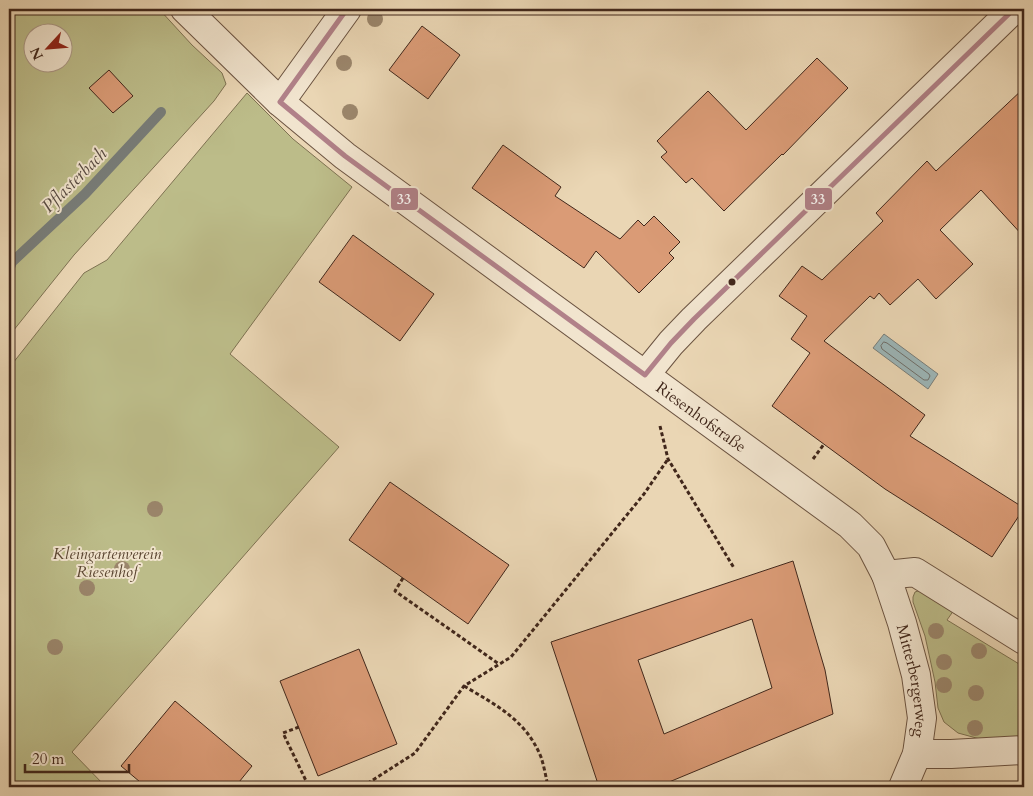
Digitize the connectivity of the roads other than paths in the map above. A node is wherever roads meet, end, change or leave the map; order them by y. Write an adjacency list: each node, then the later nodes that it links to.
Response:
1 (185, 9): 4 (street, Riesenhofstraße)
2 (347, 9): 4 (street)
3 (1014, 9): 5 (street)
4 (280, 102): 5 (street, Riesenhofstraße)
5 (645, 375): 6 (street, Riesenhofstraße)
6 (886, 575): 7 (street); 9 (street, Mitterbergerweg)
7 (1024, 640)
8 (1024, 750): 9 (street)
9 (917, 754): 10 (street, Mitterbergerweg)
10 (903, 787)

